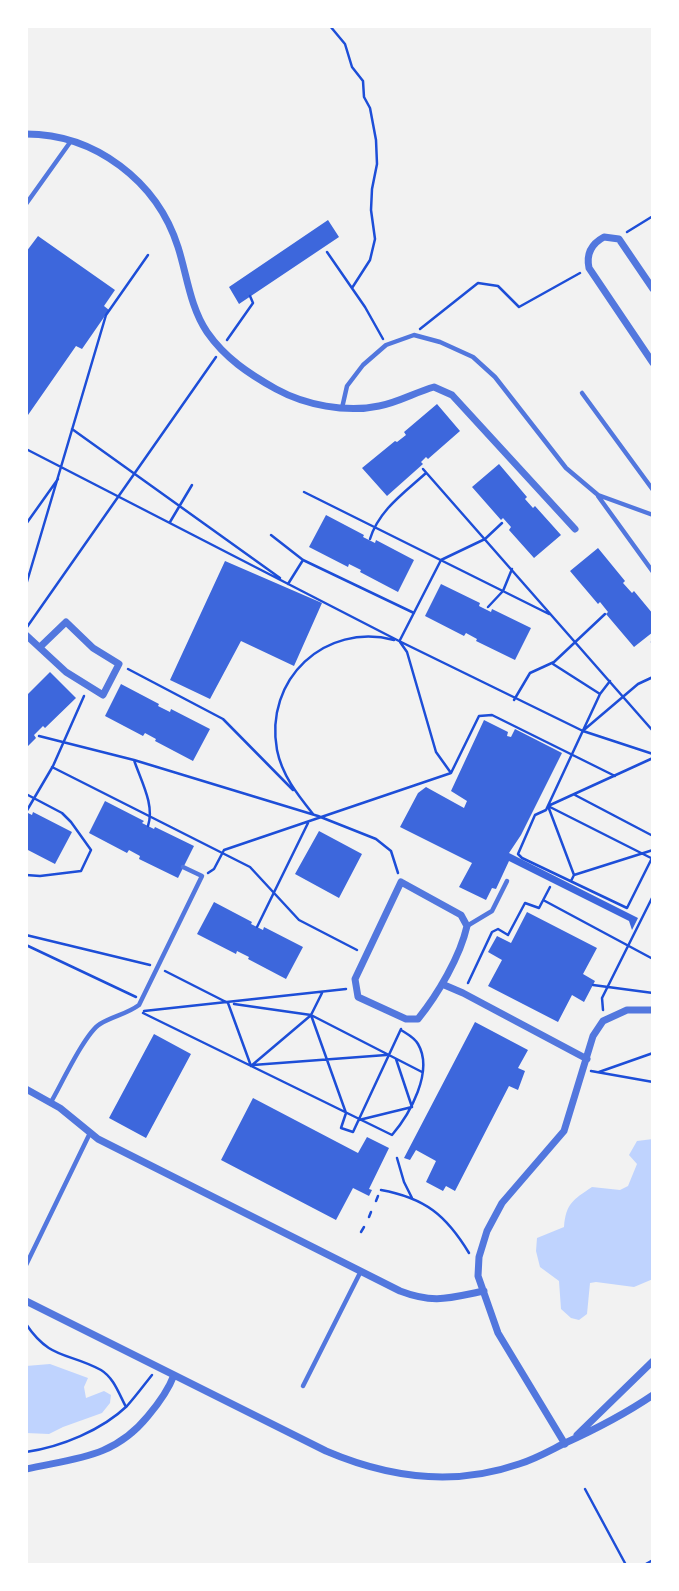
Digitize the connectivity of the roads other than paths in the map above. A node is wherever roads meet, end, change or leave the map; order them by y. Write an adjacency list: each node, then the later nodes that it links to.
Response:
1 (26, 134): 2 (street)
2 (71, 140): 3 (lane); 7 (street)
3 (26, 204)
4 (653, 289): 5 (street)
5 (653, 363)
6 (582, 393): 8 (lane)
7 (342, 409): 9 (lane); 11 (street)
8 (653, 489)
9 (598, 495): 10 (lane); 12 (lane)
10 (653, 515)
11 (575, 529)
12 (653, 572)
13 (26, 635): 14 (street)
14 (40, 647): 14 (street)
15 (183, 867): 22 (lane)
16 (507, 881): 17 (lane)
17 (467, 926): 18 (street); 18 (street)
18 (442, 985): 20 (street)
19 (653, 1010): 20 (street)
20 (587, 1059): 26 (street)
21 (26, 1089): 22 (street)
22 (51, 1103): 23 (street)
23 (91, 1132): 24 (lane); 25 (street)
24 (26, 1265)
25 (361, 1270): 26 (street); 30 (lane)
26 (484, 1291): 32 (street)
27 (26, 1301): 29 (street)
28 (653, 1361): 32 (street)
29 (174, 1375): 32 (street); 33 (street)
30 (303, 1386)
31 (653, 1395): 32 (street)
32 (565, 1444)
33 (26, 1469)

